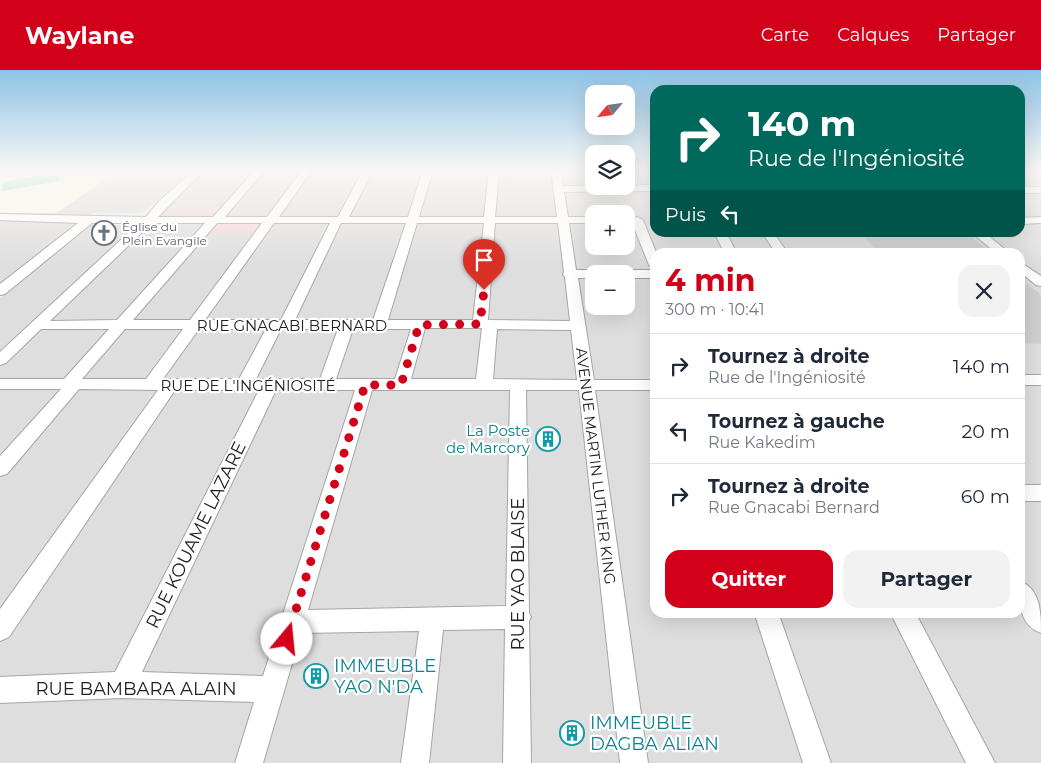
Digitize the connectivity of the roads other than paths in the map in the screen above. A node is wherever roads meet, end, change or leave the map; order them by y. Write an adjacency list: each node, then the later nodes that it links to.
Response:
1 (164, 202): 11 (street)
2 (231, 202): 12 (street)
3 (284, 202): 13 (street)
4 (349, 202): 14 (street)
5 (418, 202): 15 (street)
6 (491, 202): 16 (street)
7 (561, 202): 17 (street, AVENUE MARTIN LUTHER KING)
8 (1025, 214): 20 (street)
9 (5, 217): 10 (street); 21 (street)
10 (85, 220): 11 (street); 33 (street)
11 (149, 220): 12 (street); 36 (street)
12 (215, 220): 13 (street); 40 (street)
13 (271, 220): 14 (street); 41 (street)
14 (339, 220): 15 (street); 34 (street)
15 (412, 220): 16 (street); 38 (street)
16 (490, 220): 17 (street); 35 (street)
17 (563, 220): 18 (street); 28 (street, AVENUE MARTIN LUTHER KING)
18 (585, 220)
19 (636, 220): 26 (street)
20 (1037, 220)
21 (0, 224)
22 (770, 237): 24 (street)
23 (982, 237): 25 (street)
24 (778, 248)
25 (997, 248)
26 (650, 253)
27 (1025, 270): 32 (street)
28 (569, 274): 29 (street); 42 (street, AVENUE MARTIN LUTHER KING)
29 (585, 274)
30 (635, 274): 31 (street)
31 (650, 274)
32 (1041, 282)
33 (0, 291)
34 (281, 324): 37 (street, RUE GNACABI BERNARD); 41 (street, RUE GNACABI BERNARD); 49 (street)
35 (485, 324): 39 (street, RUE GNACABI BERNARD); 42 (street, RUE GNACABI BERNARD); 56 (street)
36 (38, 325): 40 (street, RUE GNACABI BERNARD); 43 (street)
37 (347, 325): 38 (street, RUE GNACABI BERNARD); 52 (street)
38 (379, 325): 39 (street, RUE GNACABI BERNARD)
39 (419, 325): 54 (street)
40 (120, 326): 41 (street, RUE GNACABI BERNARD); 47 (street)
41 (195, 326): 48 (street)
42 (577, 326): 50 (street, AVENUE MARTIN LUTHER KING)
43 (0, 360)
44 (1025, 380): 45 (street)
45 (1041, 380)
46 (0, 384): 47 (street, RUE DE L'INGÉNIOSITÉ)
47 (72, 384): 48 (street, RUE DE L'INGÉNIOSITÉ); 58 (street)
48 (161, 384): 49 (street, RUE DE L'INGÉNIOSITÉ); 66 (street)
49 (245, 384): 51 (street, RUE DE L'INGÉNIOSITÉ)
50 (586, 384): 55 (street, RUE DE L'INGÉNIOSITÉ); 57 (street, RUE DE L'INGÉNIOSITÉ); 73 (street, AVENUE MARTIN LUTHER KING)
51 (270, 385): 52 (street, RUE DE L'INGÉNIOSITÉ); 67 (street, RUE KOUAME LAZARE)
52 (326, 385): 53 (street, RUE DE L'INGÉNIOSITÉ)
53 (365, 385): 54 (street, RUE DE L'INGÉNIOSITÉ); 64 (street)
54 (401, 385): 56 (street, RUE DE L'INGÉNIOSITÉ)
55 (650, 385)
56 (484, 386): 57 (street, RUE DE L'INGÉNIOSITÉ)
57 (518, 386): 60 (street, RUE YAO BLAISE)
58 (0, 469)
59 (1025, 599): 65 (street)
60 (519, 617): 63 (street); 72 (street, RUE YAO BLAISE)
61 (768, 618): 74 (street)
62 (905, 618): 75 (street)
63 (432, 620): 64 (street); 71 (street)
64 (292, 622): 68 (street)
65 (1041, 622)
66 (0, 629)
67 (122, 685): 68 (street, RUE BAMBARA ALAIN); 69 (street, RUE BAMBARA ALAIN)
68 (272, 689): 70 (street)
69 (0, 690)
70 (248, 763)
71 (415, 763)
72 (517, 763)
73 (634, 763)
74 (817, 763)
75 (981, 763)

